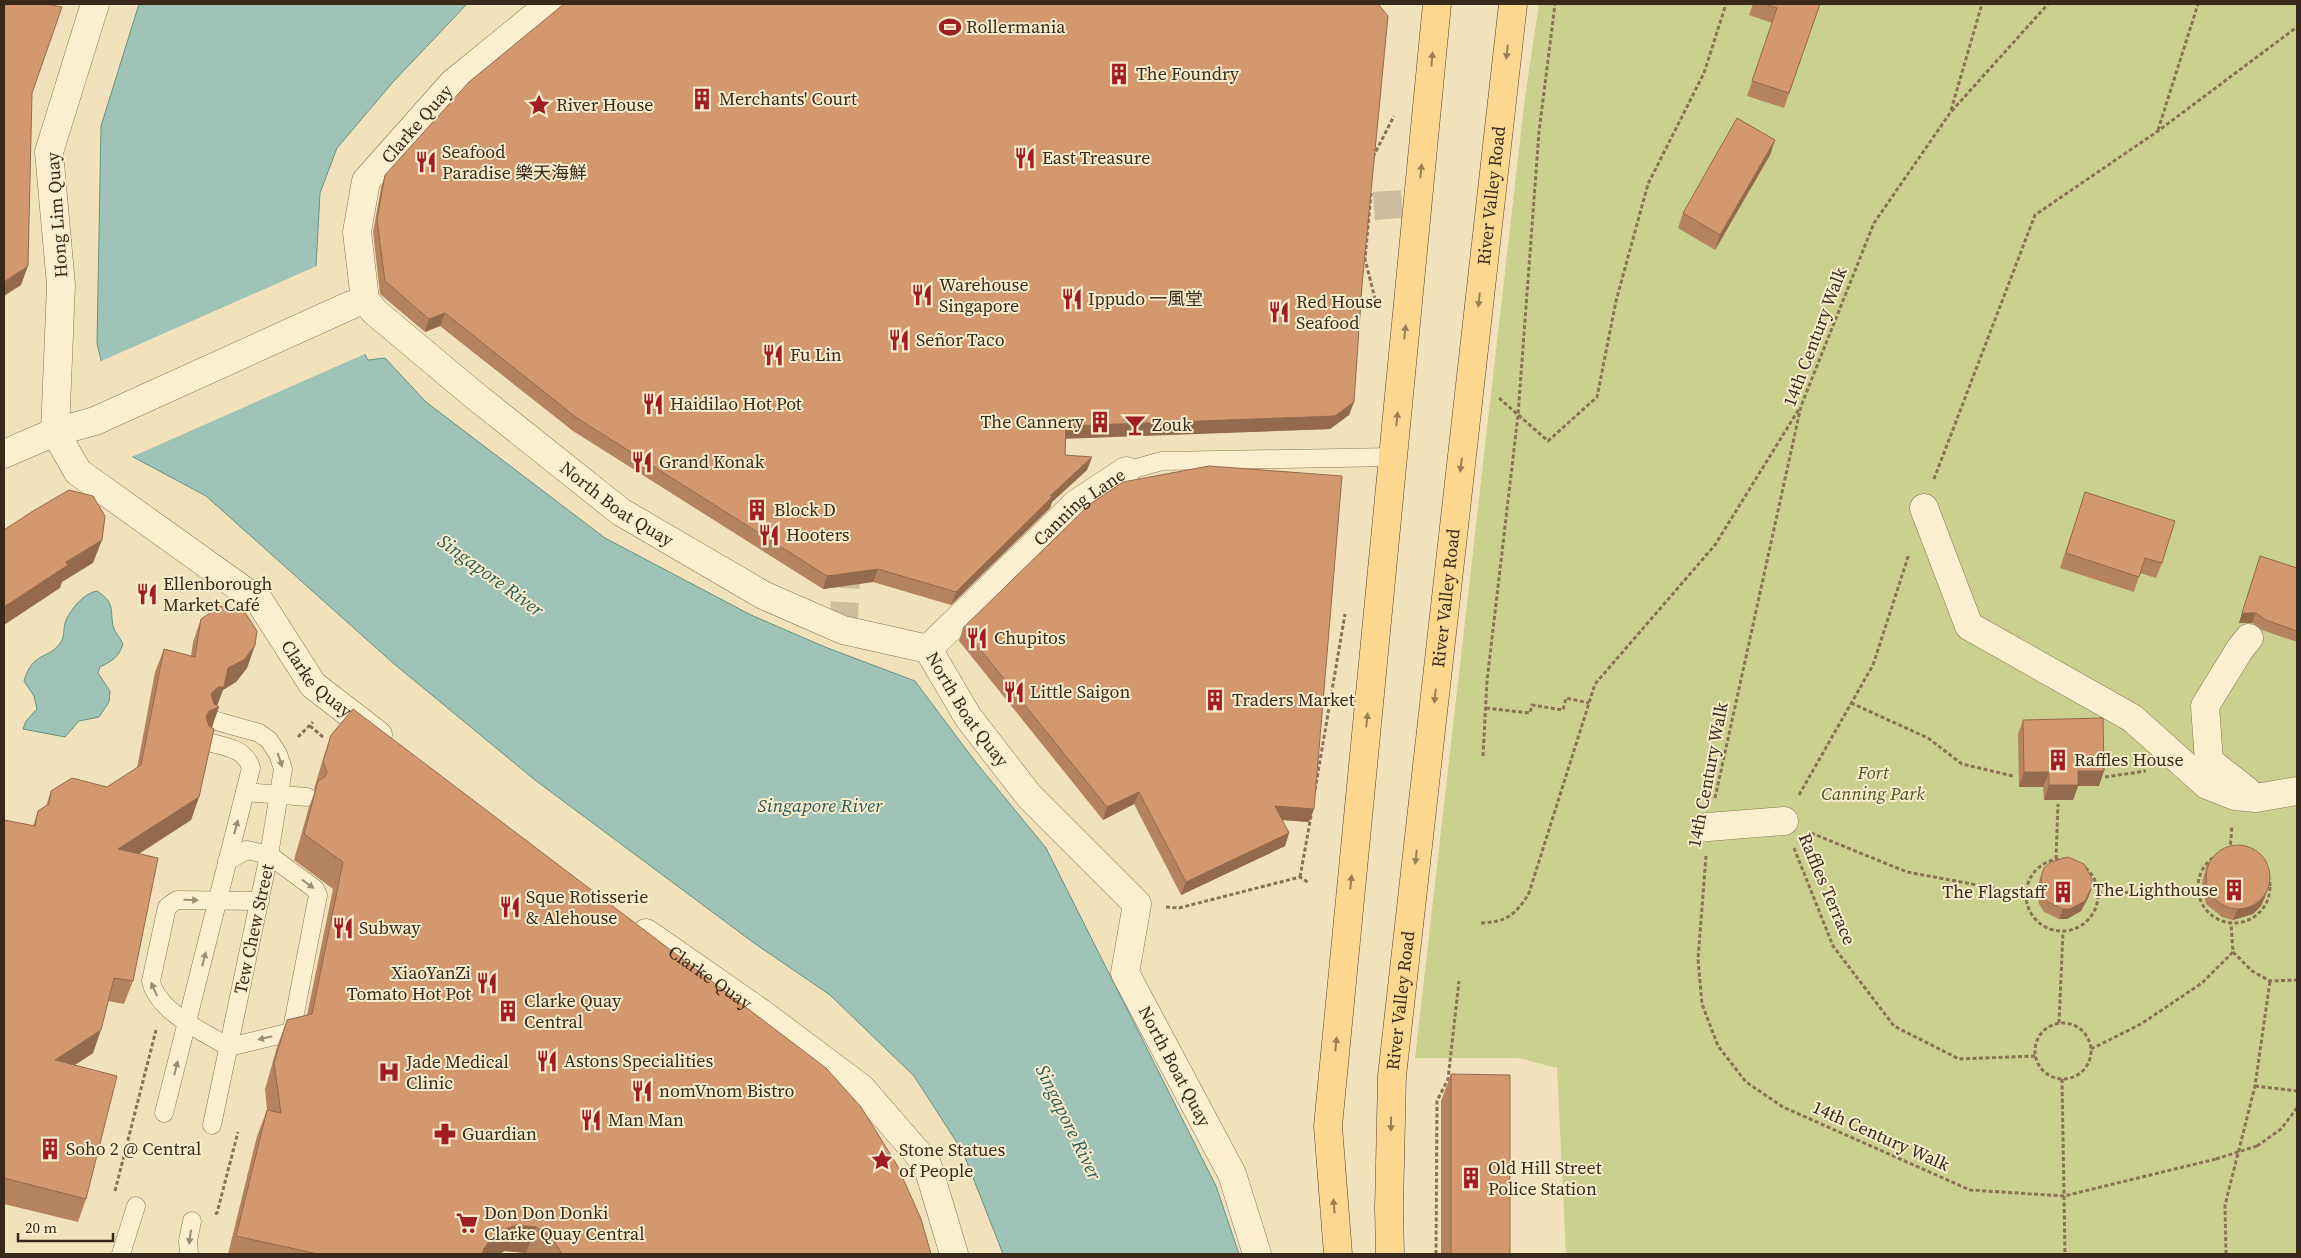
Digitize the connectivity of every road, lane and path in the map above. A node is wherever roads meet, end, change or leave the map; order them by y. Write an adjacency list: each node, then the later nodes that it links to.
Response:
1 (95, 4): 17 (street, Hong Lim Quay)
2 (550, 4): 13 (street, Clarke Quay)
3 (1436, 4): 19 (main road, one-way to 3)
4 (1513, 4): 14 (main road, River Valley Road, one-way to 14)
5 (1555, 4): 16 (path)
6 (1726, 4): 16 (path)
7 (1982, 4): 11 (path)
8 (2048, 4): 11 (path, 14th Century Walk)
9 (2198, 4): 12 (path)
10 (2297, 27): 12 (path)
11 (1950, 114): 15 (path, 14th Century Walk)
12 (2158, 131): 21 (path)
13 (357, 294): 17 (street); 23 (street, North Boat Quay)
14 (1471, 372): 16 (path); 81 (main road, River Valley Road, one-way to 81)
15 (1801, 406): 24 (path); 41 (path, 14th Century Walk)
16 (1518, 415): 26 (path)
17 (55, 432): 18 (street); 31 (street, Clarke Quay)
18 (4, 454)
19 (1393, 457): 20 (lane, Canning Lane); 80 (main road, one-way to 19)
20 (1126, 471): 23 (street, Canning Lane)
21 (1924, 508): 25 (path); 38 (street)
22 (2249, 638): 38 (street)
23 (928, 648): 51 (street, North Boat Quay)
24 (1590, 703): 26 (path); 54 (path)
25 (1851, 703): 33 (path); 40 (path)
26 (1486, 708): 32 (path)
27 (213, 720): 36 (lane, one-way to 36)
28 (310, 726): 29 (path)
29 (323, 737)
30 (208, 742): 35 (lane)
31 (400, 752)
32 (1483, 756)
33 (2013, 776)
34 (2297, 791): 38 (street)
35 (245, 792): 36 (lane); 44 (lane, one-way to 35)
36 (280, 794): 37 (lane); 42 (lane)
37 (307, 797)
38 (2256, 798)
39 (2058, 804): 43 (path)
40 (1784, 822): 41 (street); 47 (path, Raffles Terrace); 65 (path, Raffles Terrace)
41 (1708, 826): 73 (path, 14th Century Walk)
42 (269, 855): 44 (lane, Tew Chew Street); 50 (lane, Tew Chew Street); 63 (lane, one-way to 63)
43 (2056, 859): 46 (path); 47 (path)
44 (227, 861): 49 (lane)
45 (1309, 883): 51 (path)
46 (2098, 892): 48 (path); 55 (path)
47 (2026, 894): 55 (path)
48 (2199, 894): 53 (path); 53 (path)
49 (218, 900): 50 (lane); 60 (lane, one-way to 49); 61 (lane, one-way to 49)
50 (260, 901): 63 (lane, Tew Chew Street)
51 (1137, 904): 79 (street, North Boat Quay)
52 (626, 919): 78 (street, Clarke Quay)
53 (2231, 923): 56 (path)
54 (1481, 924)
55 (2063, 932): 62 (path)
56 (2233, 952): 59 (path); 64 (path)
57 (2297, 980): 59 (path)
58 (1459, 981): 82 (path)
59 (2270, 981): 67 (path)
60 (165, 1005): 61 (lane); 72 (path)
61 (188, 1023): 63 (lane); 70 (lane, one-way to 61)
62 (2059, 1023): 64 (path); 65 (path)
63 (229, 1047): 71 (lane, Tew Chew Street)
64 (2091, 1049): 66 (path)
65 (2035, 1056): 66 (path)
66 (2062, 1079): 73 (path)
67 (2255, 1086): 68 (path); 84 (path)
68 (2297, 1091)
69 (2297, 1108): 73 (path, 14th Century Walk, bridge)
70 (164, 1113)
71 (212, 1125)
72 (114, 1192)
73 (2064, 1196): 83 (path)
74 (136, 1206): 76 (lane)
75 (192, 1221): 77 (lane, one-way to 77)
76 (121, 1254)
77 (189, 1254)
78 (954, 1254)
79 (1257, 1254)
80 (1338, 1254)
81 (1390, 1254)
82 (1436, 1254)
83 (2065, 1254)
84 (2226, 1254)

